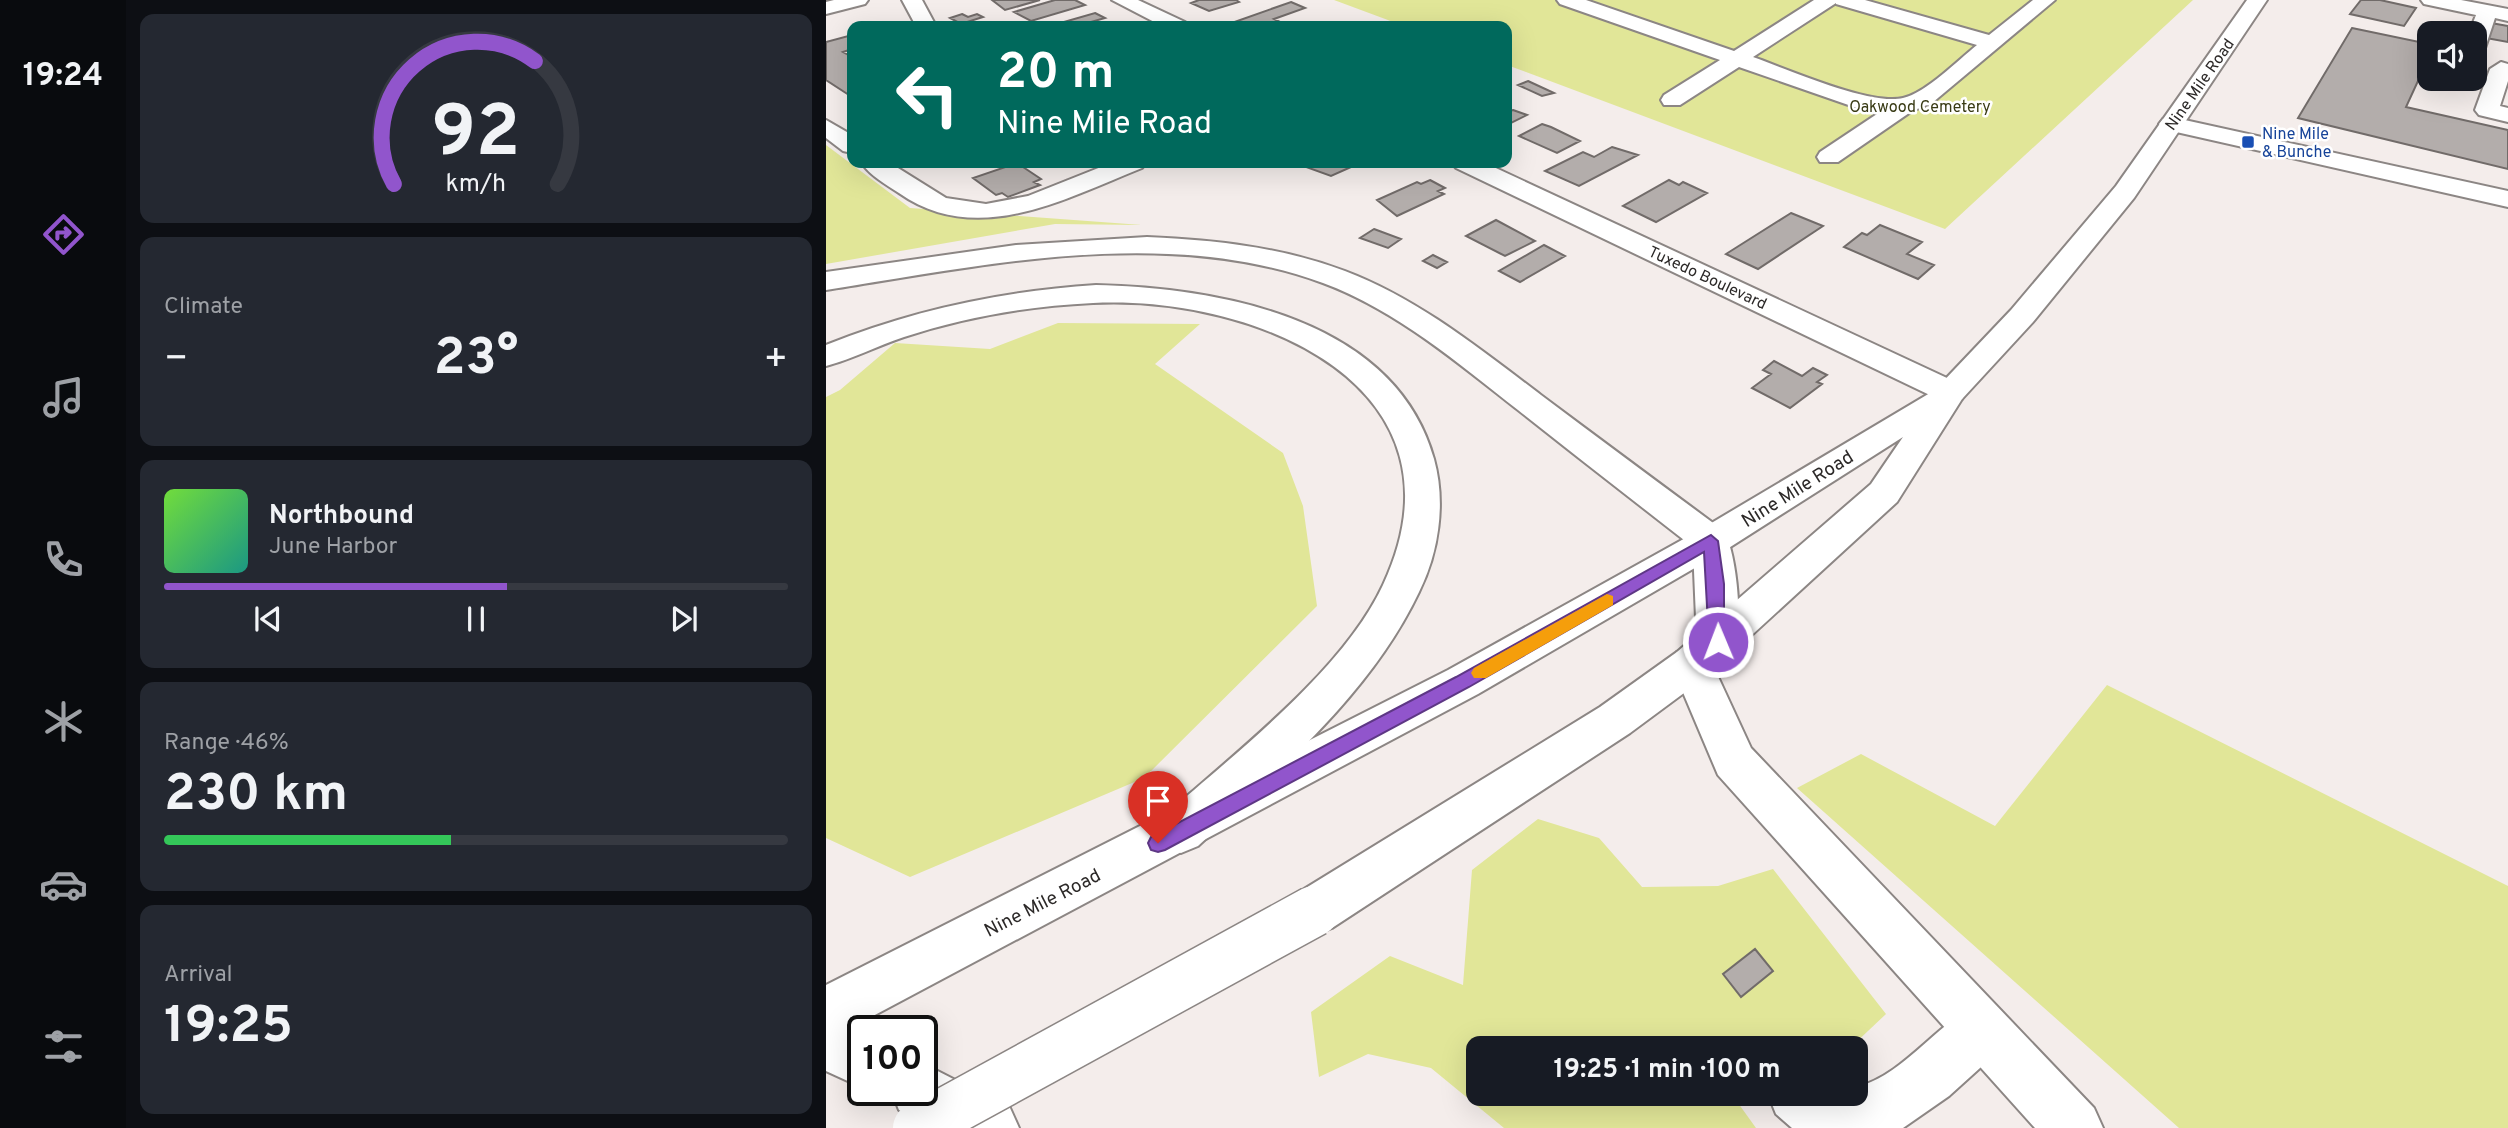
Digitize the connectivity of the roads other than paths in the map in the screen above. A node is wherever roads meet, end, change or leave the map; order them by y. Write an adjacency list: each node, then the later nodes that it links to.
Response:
1 (858, 0): 11 (main road)
2 (912, 0): 15 (main road)
3 (1122, 0): 16 (main road)
4 (1567, 0): 13 (main road)
5 (1622, 0): 13 (main road)
6 (1828, 0): 19 (main road)
7 (1843, 0): 18 (main road)
8 (2045, 0): 18 (main road)
9 (2257, 0): 24 (main road, Nine Mile Road)
10 (2431, 0): 12 (main road)
11 (826, 8)
12 (2487, 10): 14 (main road); 17 (main road)
13 (1600, 12): 19 (main road)
14 (2508, 15)
15 (923, 21)
16 (1167, 21)
17 (2483, 21)
18 (1994, 43): 22 (main road)
19 (1738, 60): 21 (main road); 22 (main road)
20 (2504, 70): 23 (main road)
21 (1672, 100)
22 (1904, 106): 27 (main road)
23 (2508, 115)
24 (2171, 124): 31 (main road); 34 (main road, Nine Mile Road)
25 (826, 127): 26 (main road)
26 (847, 142)
27 (1829, 157)
28 (881, 168): 29 (main road)
29 (1119, 168)
30 (1476, 168): 34 (main road, Tuxedo Boulevard)
31 (2508, 199)
32 (826, 281): 35 (main road)
33 (826, 356): 37 (main road)
34 (1950, 392): 35 (main road, Nine Mile Road); 36 (main road, Nine Mile Road)
35 (1711, 541): 36 (main road); 37 (main road, Nine Mile Road)
36 (1705, 653): 39 (main road); 44 (main road, Nine Mile Road, bridge)
37 (1181, 831): 38 (main road, Nine Mile Road)
38 (826, 1014)
39 (1982, 1030): 43 (main road); 46 (main road)
40 (826, 1041): 41 (main road)
41 (847, 1052)
42 (938, 1100): 45 (main road)
43 (1810, 1106)
44 (918, 1128)
45 (990, 1128)
46 (2074, 1128)

